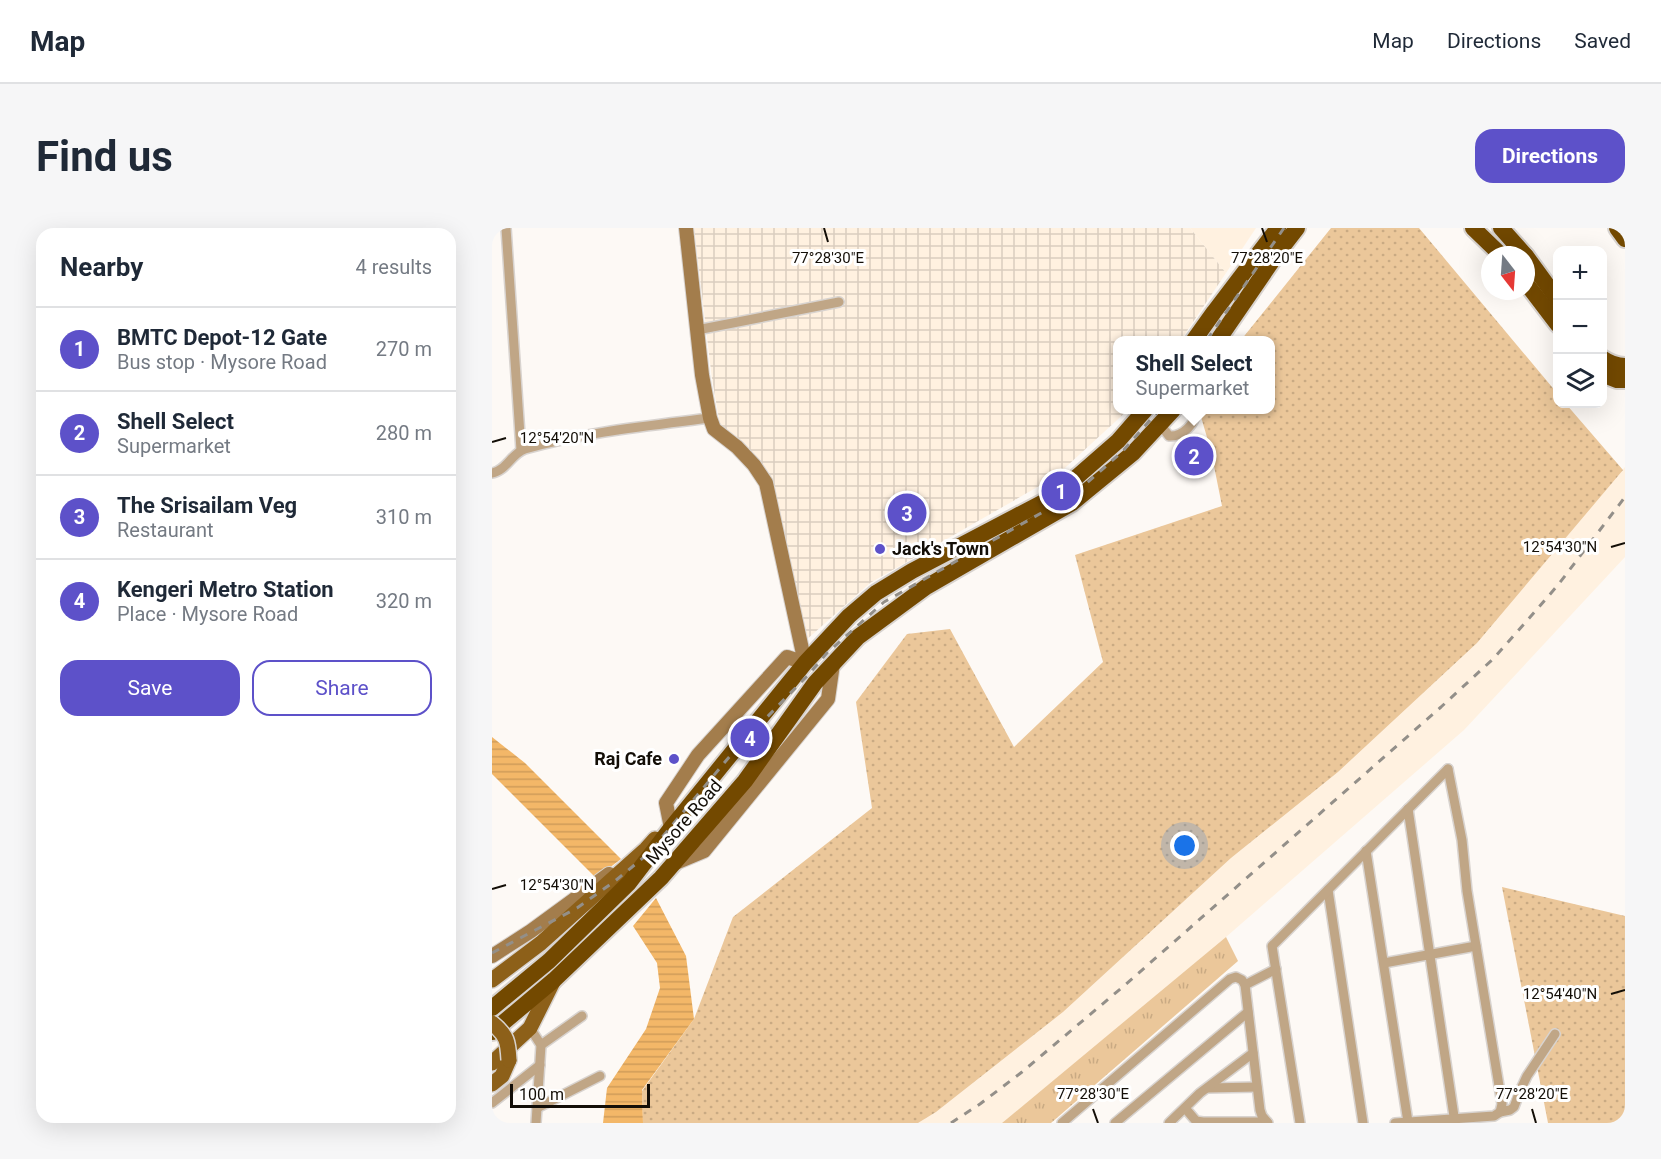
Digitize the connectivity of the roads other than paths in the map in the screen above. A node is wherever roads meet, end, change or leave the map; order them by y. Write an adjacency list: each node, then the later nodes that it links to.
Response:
1 (506, 228): 27 (street)
2 (686, 228): 16 (street)
3 (1278, 228): 17 (highway)
4 (1298, 228): 18 (highway)
5 (1473, 228): 9 (highway)
6 (1501, 228): 10 (highway)
7 (1617, 228): 8 (highway)
8 (1625, 239)
9 (1492, 246)
10 (1518, 246)
11 (1535, 268): 12 (highway)
12 (1553, 294)
13 (1535, 295): 15 (highway)
14 (839, 302): 16 (street)
15 (1553, 320)
16 (697, 330): 26 (street)
17 (1197, 336)
18 (1221, 336)
19 (1607, 360): 20 (highway)
20 (1625, 366)
21 (1607, 376): 22 (highway)
22 (1625, 380)
23 (1142, 414): 29 (highway, Mysore Road)
24 (1169, 414): 25 (street); 41 (highway, Mysore Road)
25 (1196, 414)
26 (710, 418): 27 (street); 29 (street)
27 (521, 450): 28 (street)
28 (492, 473)
29 (806, 663): 31 (highway, Mysore Road); 31 (street)
30 (1408, 809): 32 (street); 35 (street); 37 (street)
31 (671, 828): 33 (highway, Mysore Road)
32 (1366, 851): 34 (street); 38 (street)
33 (623, 875): 36 (street); 40 (main road); 43 (highway, Mysore Road)
34 (1328, 890): 39 (street); 70 (street)
35 (1476, 946): 37 (street); 61 (street)
36 (492, 953)
37 (1430, 955): 38 (street); 62 (street)
38 (1384, 963): 63 (street)
39 (1276, 969): 42 (street); 69 (street)
40 (492, 980)
41 (554, 980): 47 (main road); 48 (highway, Mysore Road)
42 (1245, 985): 44 (street); 65 (street)
43 (492, 1008)
44 (1248, 1012): 51 (street); 66 (street)
45 (582, 1016): 50 (street)
46 (492, 1023): 55 (main road, bridge)
47 (530, 1028): 50 (street); 52 (main road)
48 (492, 1032)
49 (1554, 1034): 61 (street)
50 (541, 1045): 53 (street)
51 (1253, 1053): 56 (street); 57 (street)
52 (495, 1061)
53 (540, 1065): 58 (street); 59 (street)
54 (600, 1076): 59 (street)
55 (492, 1084)
56 (1257, 1087): 57 (street); 68 (street)
57 (1208, 1088): 60 (street)
58 (492, 1103)
59 (537, 1108): 64 (street)
60 (1185, 1108): 67 (street); 68 (street)
61 (1500, 1112): 62 (street)
62 (1455, 1121): 63 (street)
63 (1408, 1122): 71 (street)
64 (536, 1123)
65 (1062, 1123)
66 (1115, 1123)
67 (1169, 1123)
68 (1268, 1123)
69 (1300, 1123)
70 (1363, 1123)
71 (1395, 1123)

